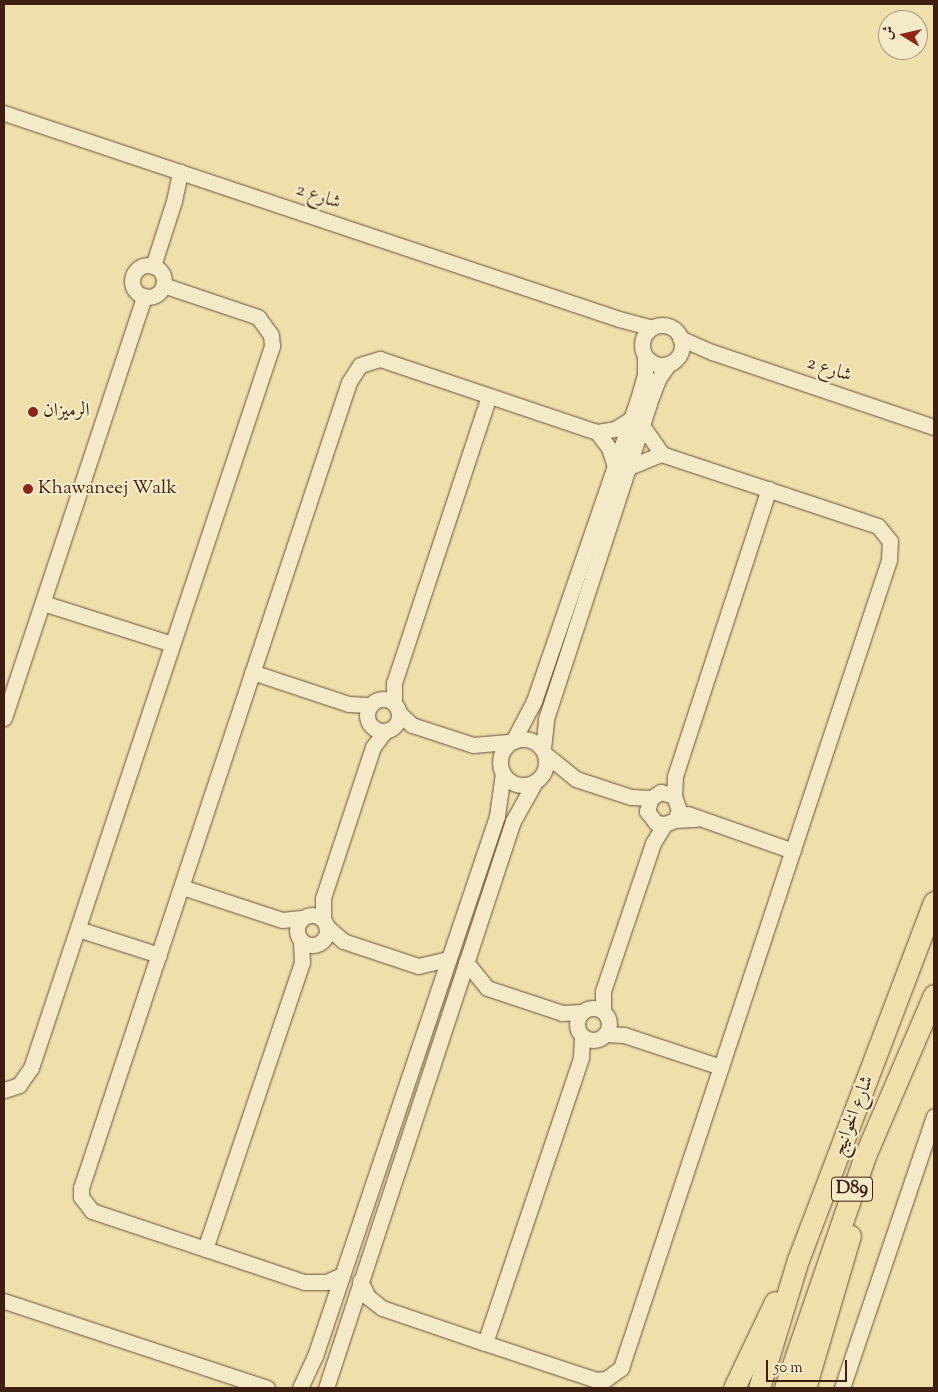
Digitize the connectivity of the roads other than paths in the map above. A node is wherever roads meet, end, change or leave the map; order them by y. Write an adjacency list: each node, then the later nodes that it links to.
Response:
1 (4, 113): 2 (street, شارع 2)
2 (184, 173): 3 (street); 6 (street, شارع 2)
3 (153, 266): 4 (street); 5 (street)
4 (163, 285): 5 (street); 20 (street)
5 (144, 296): 19 (street)
6 (619, 320): 7 (street, شارع 2); 9 (street, شارع 2)
7 (652, 328): 8 (street); 9 (street)
8 (680, 338): 10 (street, شارع 2); 11 (street)
9 (644, 351): 11 (street); 13 (street)
10 (712, 352): 11 (street, شارع 2); 14 (street, شارع 2)
11 (673, 360): 13 (street)
12 (489, 396): 15 (street); 21 (street); 22 (street)
13 (636, 422): 15 (street); 16 (street); 17 (street)
14 (934, 427)
15 (597, 432): 17 (street)
16 (662, 454): 17 (street); 18 (street)
17 (622, 466): 24 (street); 26 (street)
18 (769, 489): 30 (street); 31 (street)
19 (42, 603): 20 (street); 23 (street)
20 (172, 644): 36 (street)
21 (252, 672): 22 (street); 32 (street)
22 (383, 716): 25 (street); 33 (street)
23 (4, 718)
24 (512, 742): 25 (street); 26 (street); 27 (street)
25 (473, 745): 27 (street)
26 (544, 752): 28 (street); 29 (street)
27 (503, 772): 29 (street); 40 (street)
28 (576, 779): 29 (street); 30 (street)
29 (537, 780): 41 (street)
30 (663, 809): 31 (street); 47 (street)
31 (793, 851): 48 (street)
32 (182, 887): 37 (street); 39 (street)
33 (323, 898): 35 (street); 37 (street)
34 (934, 902): 54 (highway, شارع الخوانيج / D89)
35 (325, 923): 37 (street); 37 (street); 38 (street)
36 (78, 929): 39 (street); 49 (street)
37 (307, 932): 38 (street); 53 (street)
38 (343, 941): 42 (street)
39 (159, 955): 53 (street)
40 (448, 959): 42 (street); 44 (street)
41 (466, 962): 43 (street); 46 (street)
42 (418, 966): 44 (street)
43 (487, 988): 46 (street); 47 (street)
44 (437, 993): 55 (street)
45 (934, 995): 51 (highway, شارع الخوانيج / D89)
46 (455, 996): 56 (street)
47 (593, 1024): 48 (street); 62 (street)
48 (721, 1067): 62 (street)
49 (4, 1090)
50 (934, 1116): 52 (street)
51 (880, 1118): 70 (highway, شارع الخوانيج / D89); 71 (highway)
52 (930, 1141): 72 (street)
53 (205, 1249): 57 (street)
54 (798, 1260): 68 (highway); 69 (highway, شارع الخوانيج / D89)
55 (342, 1275): 57 (street); 60 (street)
56 (360, 1281): 59 (street); 61 (street)
57 (308, 1283): 60 (street)
58 (4, 1301): 63 (street)
59 (382, 1308): 61 (street); 62 (street)
60 (330, 1311): 64 (street)
61 (348, 1317): 67 (street)
62 (485, 1343)
63 (261, 1388)
64 (300, 1388)
65 (307, 1388): 66 (street)
66 (312, 1388)
67 (326, 1388)
68 (734, 1388)
69 (759, 1388)
70 (785, 1388)
71 (805, 1388)
72 (842, 1388)

